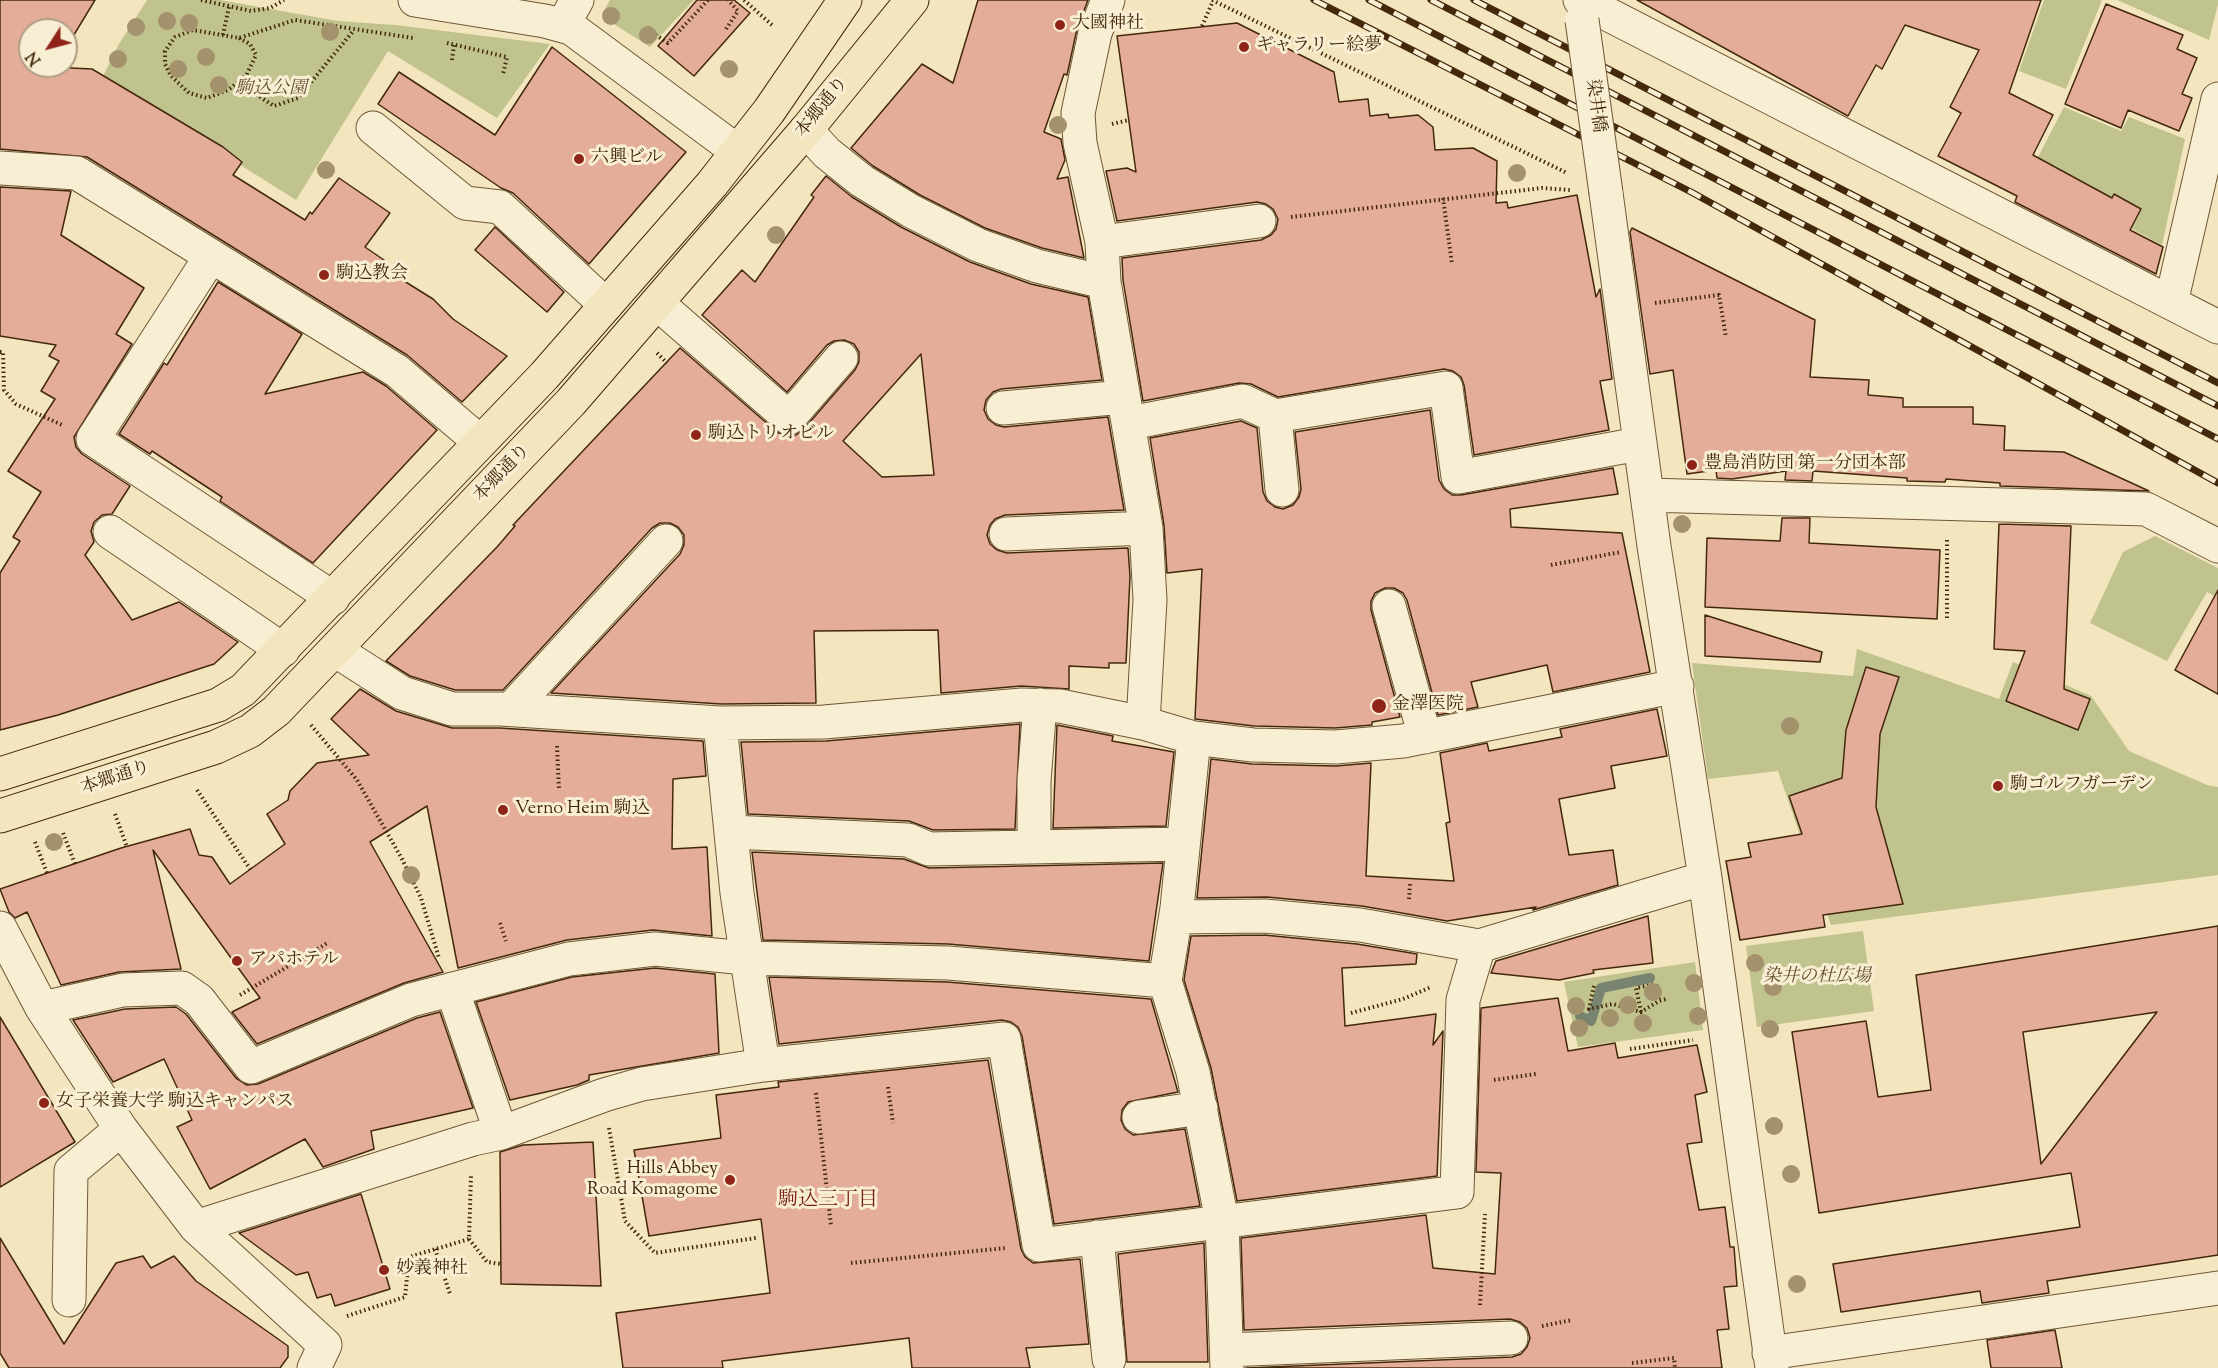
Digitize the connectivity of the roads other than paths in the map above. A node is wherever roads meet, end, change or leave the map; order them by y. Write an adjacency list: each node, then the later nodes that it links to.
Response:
1 (415, 0): 6 (street)
2 (845, 0): 10 (main road)
3 (912, 0): 9 (main road, 本郷通り)
4 (1108, 0): 13 (street)
5 (1580, 7): 17 (street); 25 (street, 染井橋, bridge)
6 (570, 12): 10 (street)
7 (2218, 99): 17 (street)
8 (373, 128): 18 (street)
9 (806, 130): 15 (street); 16 (main road, 本郷通り)
10 (737, 151): 18 (main road)
11 (0, 168): 14 (street)
12 (1259, 221): 13 (street)
13 (1102, 242): 15 (street)
14 (211, 256): 24 (street); 33 (street)
15 (1104, 282): 22 (street)
16 (657, 303): 20 (street); 36 (main road, 本郷通り)
17 (2171, 303): 19 (street)
18 (606, 305): 24 (main road)
19 (2218, 327)
20 (841, 358)
21 (1003, 408): 22 (street)
22 (1126, 410): 23 (street); 28 (street)
23 (1275, 416): 25 (street); 26 (street)
24 (480, 442): 33 (main road)
25 (1640, 444): 27 (street, 染井橋)
26 (1282, 490)
27 (1647, 495): 32 (street); 37 (street, 染井橋)
28 (1146, 528): 30 (street); 41 (street)
29 (110, 532): 35 (street)
30 (1006, 534)
31 (666, 541): 39 (street)
32 (2218, 546)
33 (333, 598): 35 (main road)
34 (1389, 606): 42 (street)
35 (283, 650): 44 (main road)
36 (335, 650): 39 (street); 45 (main road, 本郷通り)
37 (1677, 686): 42 (street); 49 (street, 染井橋)
38 (1041, 705): 40 (street); 41 (street); 47 (street)
39 (511, 709): 40 (street)
40 (720, 723): 46 (street)
41 (1143, 723): 43 (street)
42 (1425, 737): 43 (street)
43 (1194, 738): 48 (street)
44 (0, 774)
45 (0, 816)
46 (730, 832): 48 (street); 53 (street)
47 (1034, 833)
48 (1183, 844): 50 (street)
49 (1705, 878): 52 (street); 72 (street, 染井橋)
50 (1176, 917): 52 (street); 54 (street)
51 (0, 928): 56 (street)
52 (1476, 957): 62 (street)
53 (745, 958): 54 (street); 55 (street); 57 (street)
54 (1165, 981): 58 (street)
55 (450, 989): 56 (street); 61 (street)
56 (42, 1008): 60 (street)
57 (763, 1065): 61 (street); 64 (street)
58 (1201, 1108): 59 (street); 62 (street)
59 (1139, 1117)
60 (121, 1129): 63 (street); 66 (street)
61 (501, 1133): 63 (street)
62 (1222, 1221): 64 (street); 71 (street)
63 (196, 1227): 68 (street)
64 (1097, 1237): 70 (street)
65 (2218, 1288): 72 (street)
66 (69, 1300)
67 (1511, 1338): 69 (street)
68 (321, 1355)
69 (1387, 1355): 71 (street)
70 (1109, 1359)
71 (1227, 1359)
72 (1770, 1360)

